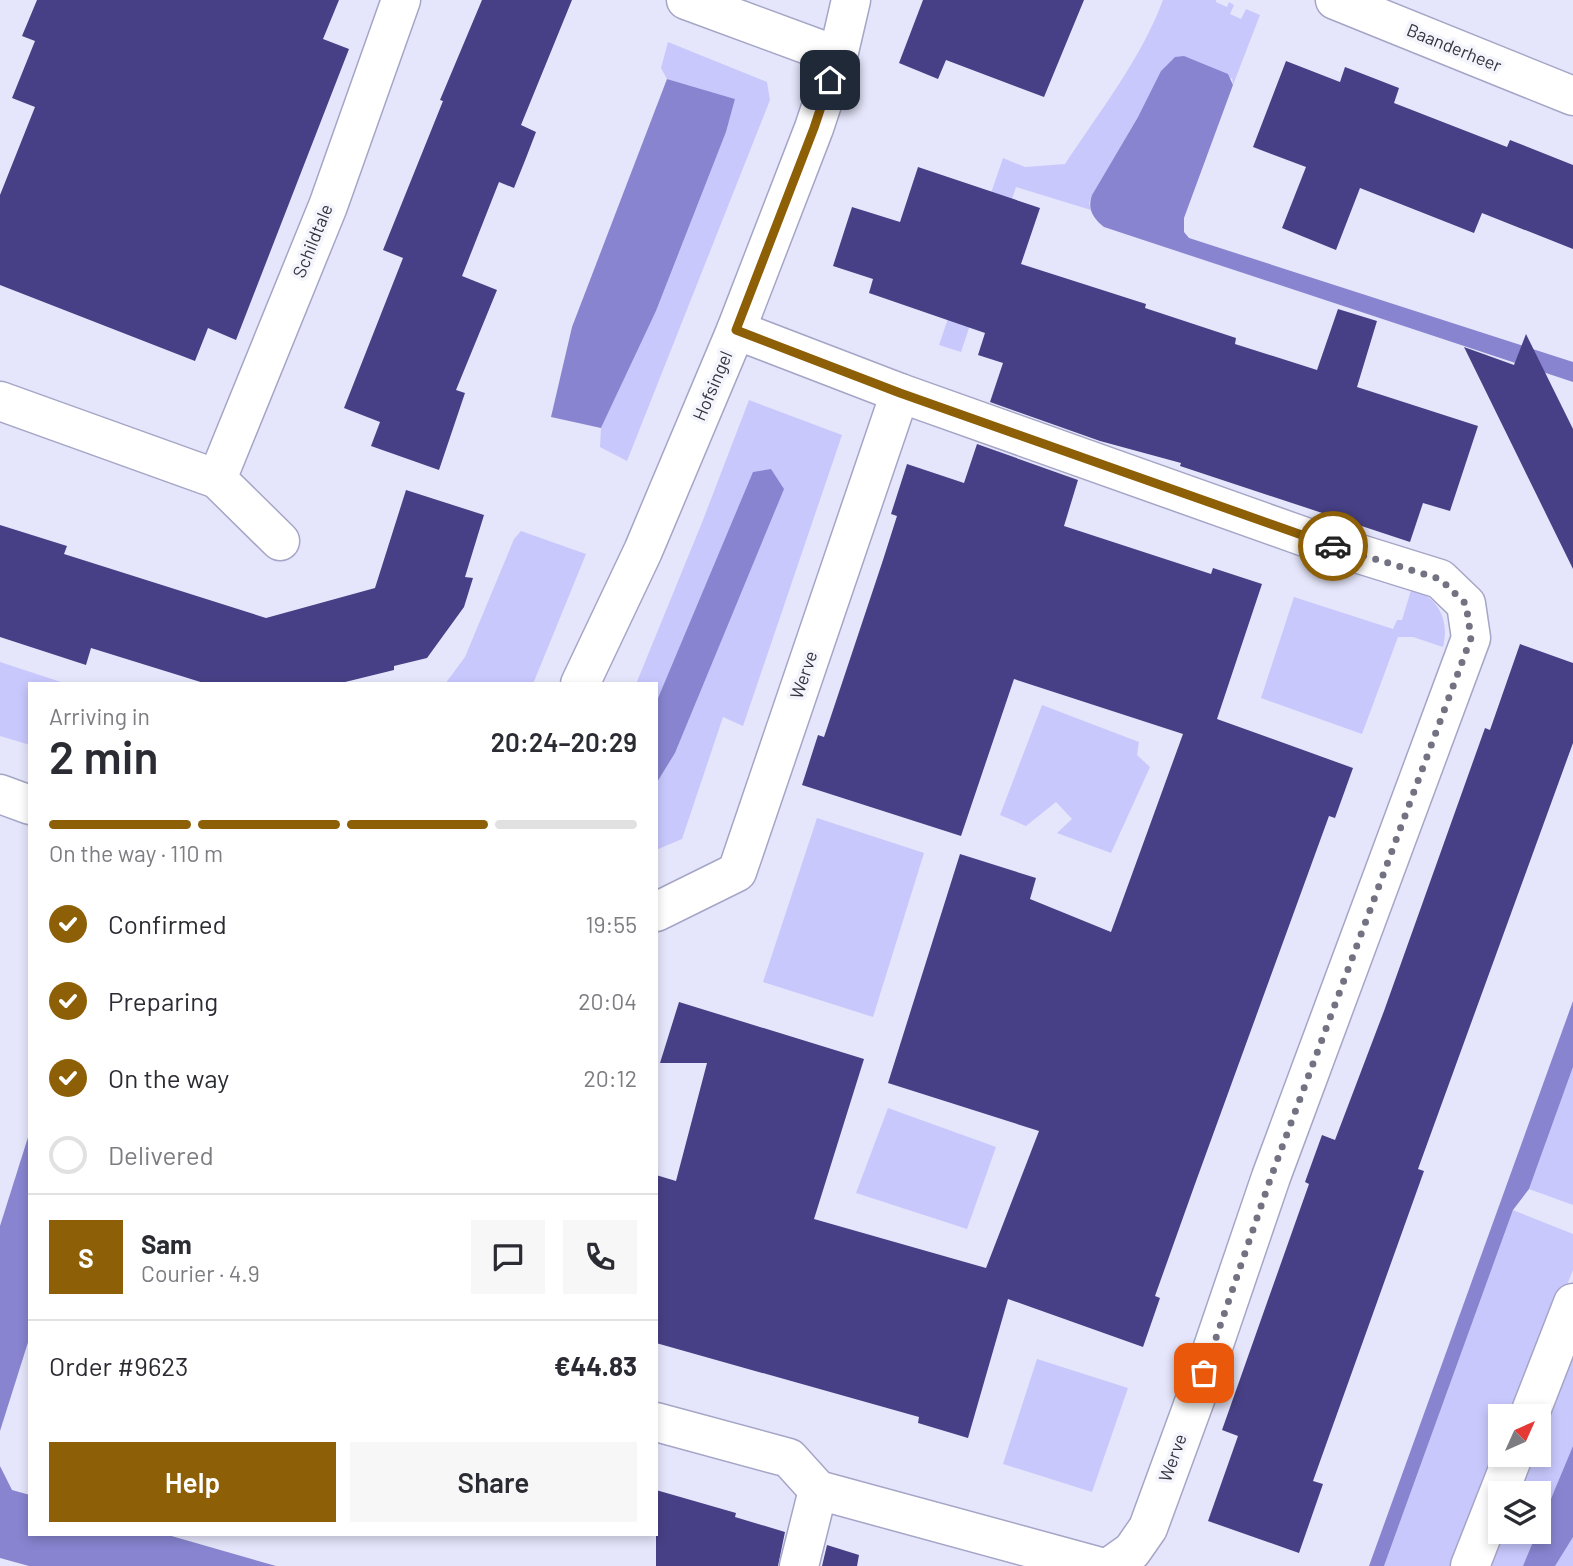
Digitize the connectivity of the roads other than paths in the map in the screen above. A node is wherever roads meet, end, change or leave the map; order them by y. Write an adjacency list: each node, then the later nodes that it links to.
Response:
1 (401, 0): 10 (street, Schildtale)
2 (686, 0): 5 (street)
3 (851, 0): 5 (street, Hofsingel)
4 (1335, 0): 6 (street, Baanderheer)
5 (838, 56): 7 (street, Hofsingel)
6 (1573, 96)
7 (736, 330): 8 (street, Werve); 12 (street, Hofsingel)
8 (900, 393): 15 (street, Werve); 23 (street, Werve)
9 (0, 401): 10 (street)
10 (217, 479): 11 (street)
11 (280, 541)
12 (581, 682)
13 (0, 794): 14 (street)
14 (28, 804)
15 (658, 911)
16 (1573, 1303): 17 (street)
17 (1534, 1404)
18 (658, 1423): 20 (street)
19 (1509, 1467): 24 (street)
20 (818, 1490): 21 (street); 22 (street)
21 (799, 1566)
22 (1097, 1566)
23 (1111, 1566)
24 (1470, 1566)

